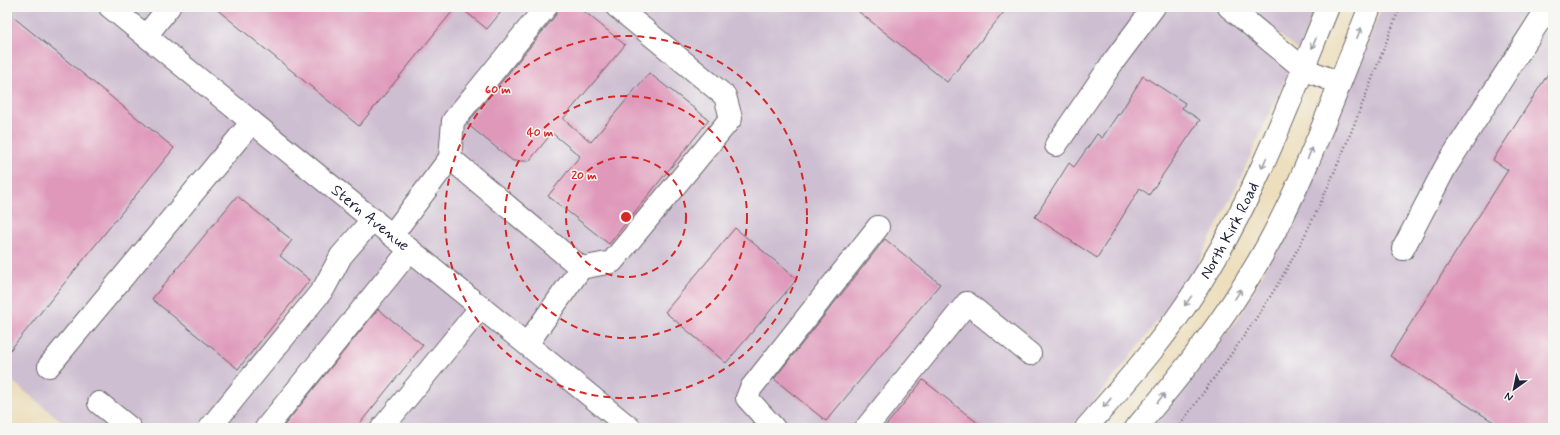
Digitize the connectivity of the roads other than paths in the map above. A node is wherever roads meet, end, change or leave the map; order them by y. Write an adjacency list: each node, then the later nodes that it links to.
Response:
1 (110, 7): 10 (main road, Stern Avenue)
2 (169, 7): 10 (main road)
3 (546, 7): 15 (main road)
4 (617, 7): 21 (main road)
5 (1154, 7): 14 (main road)
6 (1229, 7): 11 (main road)
7 (1328, 7): 11 (main road, North Kirk Road, one-way to 11)
8 (1370, 7): 12 (main road, one-way to 8)
9 (1548, 7): 19 (main road)
10 (146, 36): 13 (main road, Stern Avenue)
11 (1304, 68): 12 (main road); 34 (main road, North Kirk Road, one-way to 34)
12 (1339, 83): 35 (main road, one-way to 12)
13 (252, 122): 16 (main road, Stern Avenue); 25 (main road)
14 (1056, 145)
15 (450, 158): 18 (main road); 21 (main road)
16 (373, 220): 18 (main road, Stern Avenue); 28 (main road)
17 (878, 227): 32 (main road)
18 (392, 235): 20 (main road, Stern Avenue)
19 (1403, 249)
20 (410, 250): 22 (main road, Stern Avenue); 29 (main road)
21 (581, 268): 23 (main road)
22 (481, 307): 23 (main road, Stern Avenue); 30 (main road)
23 (527, 344): 31 (main road, Stern Avenue)
24 (1030, 354): 33 (main road)
25 (49, 366)
26 (99, 403): 27 (main road)
27 (130, 428)
28 (210, 428)
29 (266, 428)
30 (382, 428)
31 (630, 428)
32 (774, 428)
33 (866, 428)
34 (1086, 428)
35 (1136, 428)

